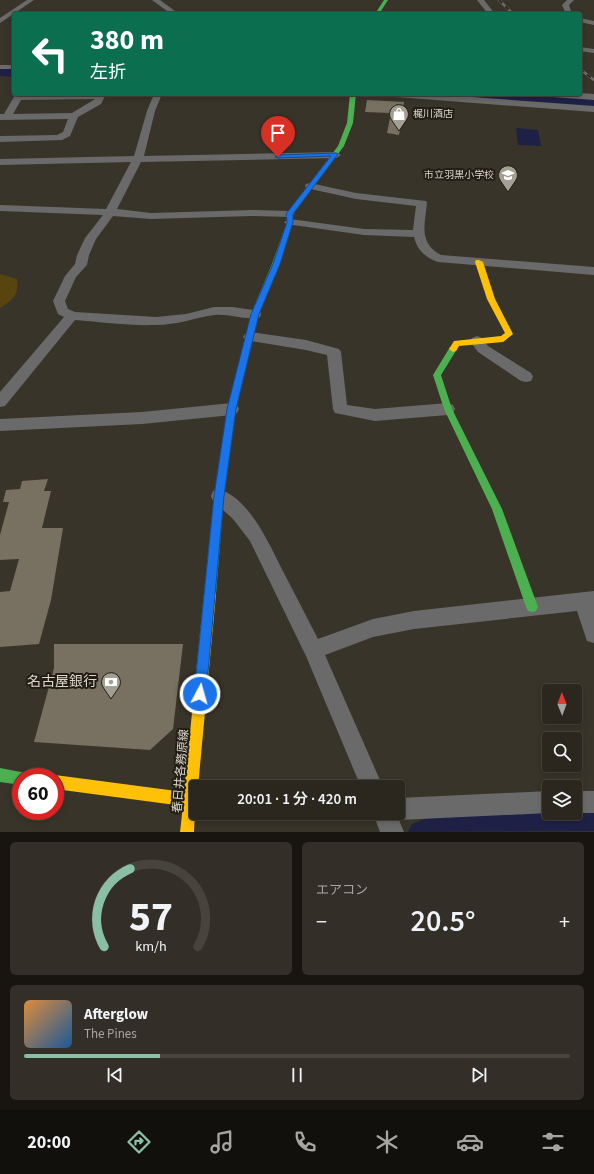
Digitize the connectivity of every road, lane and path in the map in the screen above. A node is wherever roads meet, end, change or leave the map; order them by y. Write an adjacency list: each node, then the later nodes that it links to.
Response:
1 (31, 0): 6 (street)
2 (155, 0): 8 (street)
3 (386, 0): 9 (main road)
4 (480, 0): 10 (street)
5 (571, 0): 11 (street)
6 (12, 12)
7 (12, 12): 12 (street)
8 (173, 12)
9 (378, 12)
10 (490, 12)
11 (568, 12)
12 (0, 20)
13 (582, 21): 14 (street)
14 (594, 24)
15 (582, 49): 16 (street)
16 (594, 51)
17 (0, 67): 18 (street)
18 (12, 68)
19 (157, 96): 31 (street)
20 (353, 96): 30 (main road, 春日井各務原線)
21 (452, 96): 23 (street)
22 (580, 96): 24 (street)
23 (480, 97): 25 (street)
24 (594, 97)
25 (594, 109)
26 (4, 116): 27 (street); 27 (street)
27 (74, 116): 28 (street)
28 (28, 138): 29 (street); 32 (street)
29 (0, 139)
30 (336, 154): 31 (street); 34 (main road, 春日井各務原線)
31 (138, 159): 32 (street); 36 (street)
32 (17, 161): 33 (street)
33 (0, 162)
34 (310, 186): 37 (main road, 春日井各務原線); 38 (street)
35 (0, 208): 36 (street)
36 (110, 212): 37 (street); 42 (street)
37 (290, 218): 38 (street); 41 (main road, 春日井各務原線)
38 (418, 234): 39 (street)
39 (479, 262): 40 (street); 44 (main road)
40 (594, 271)
41 (255, 314): 42 (street); 43 (main road, 春日井各務原線)
42 (72, 316): 46 (street)
43 (250, 337): 47 (main road, 春日井各務原線); 48 (street)
44 (477, 342): 45 (street); 48 (main road)
45 (526, 377)
46 (0, 402)
47 (232, 409): 49 (street); 50 (main road, 春日井各務原線)
48 (448, 409): 52 (main road)
49 (0, 425)
50 (219, 496): 54 (street); 57 (main road, 春日井各務原線)
51 (589, 601): 52 (street); 53 (street)
52 (532, 607): 54 (street)
53 (594, 634)
54 (313, 650): 58 (street)
55 (0, 775): 56 (main road)
56 (12, 777)
57 (192, 780)
58 (369, 780)
59 (64, 783): 60 (main road)
60 (189, 800)
61 (542, 802): 64 (street)
62 (582, 802): 63 (street)
63 (594, 802)
64 (405, 809)
65 (189, 811): 67 (main road, 春日井各務原線)
66 (387, 820): 68 (street)
67 (187, 832)
68 (392, 832)

